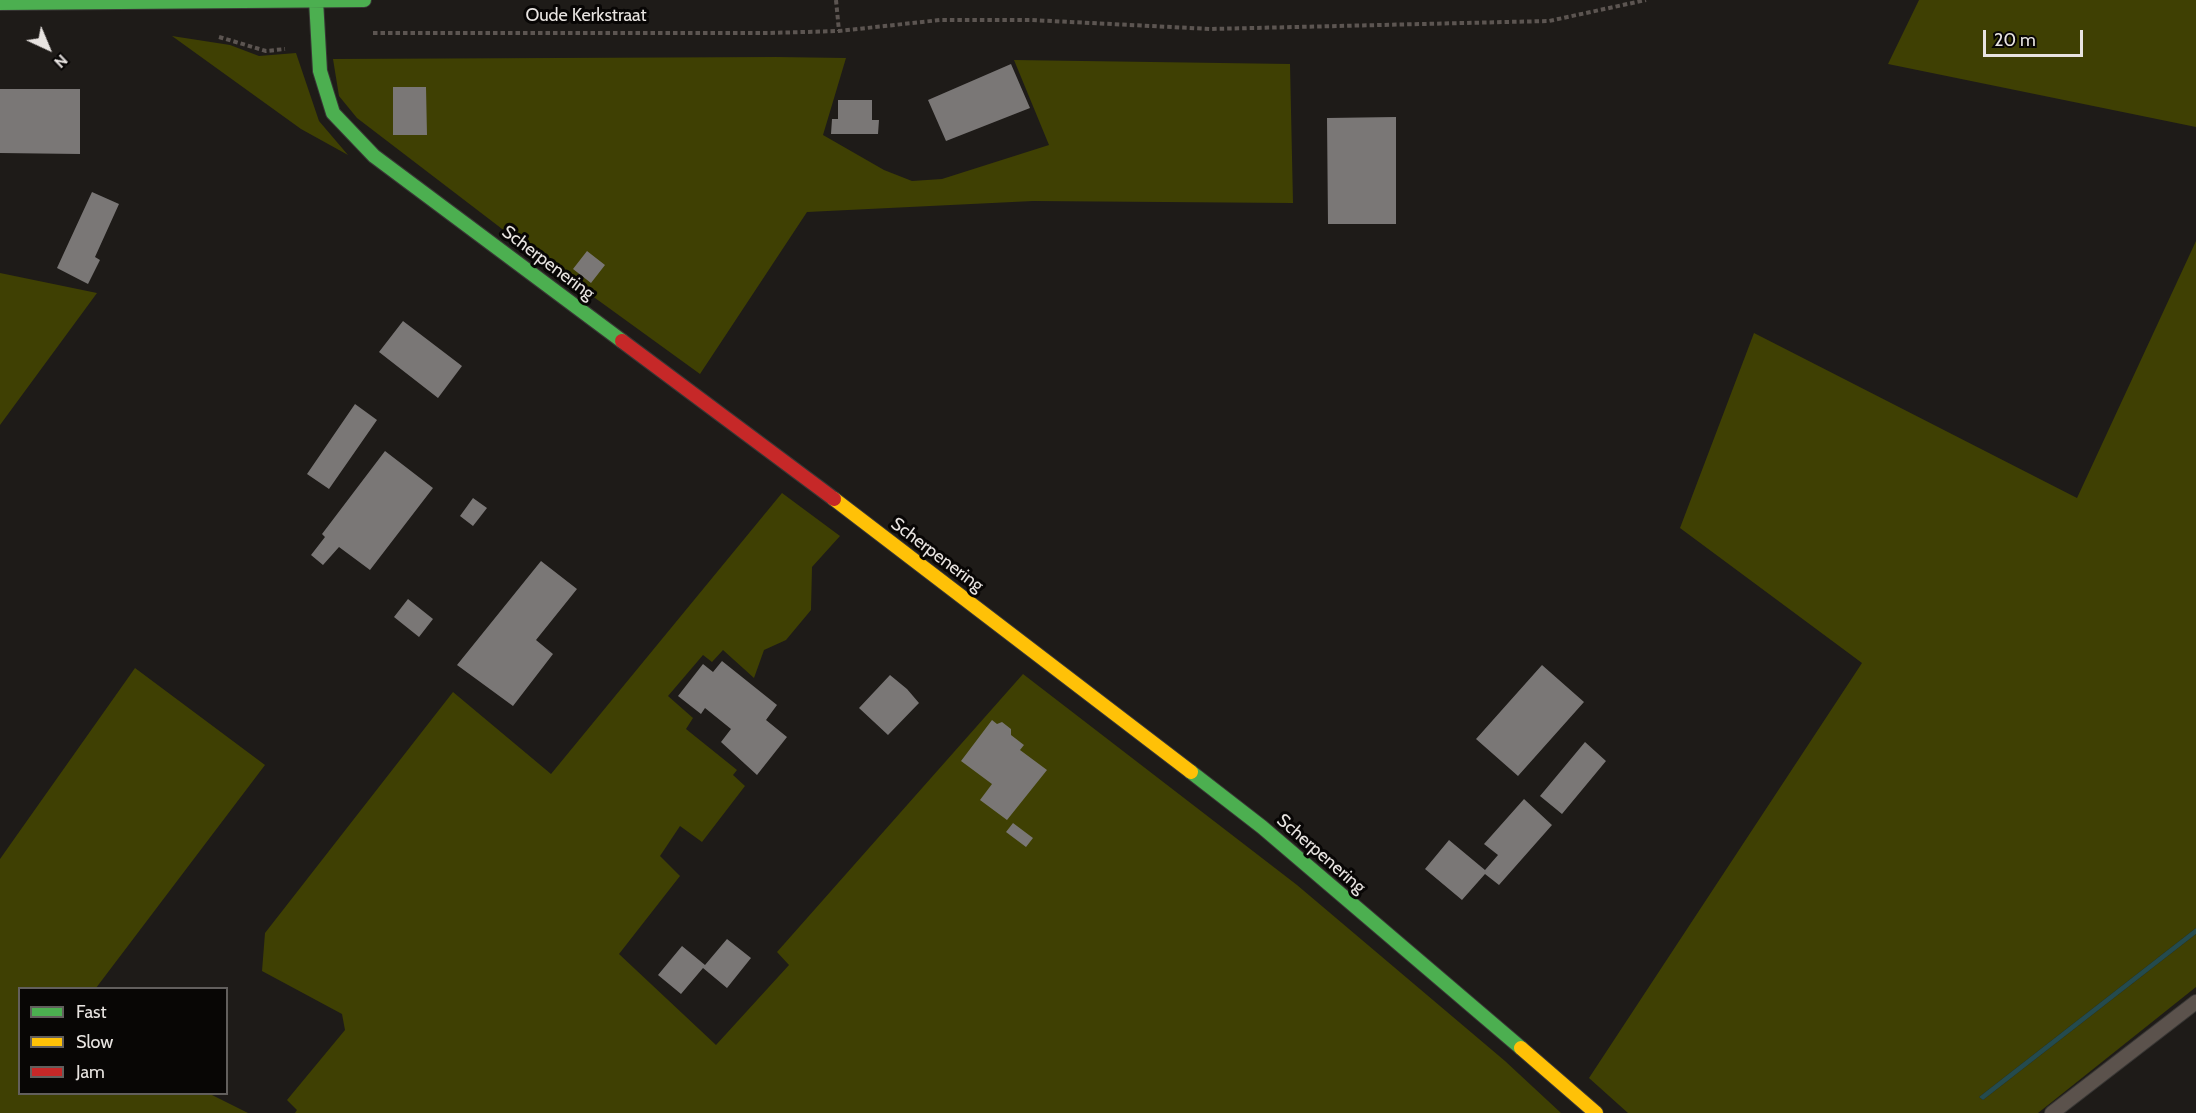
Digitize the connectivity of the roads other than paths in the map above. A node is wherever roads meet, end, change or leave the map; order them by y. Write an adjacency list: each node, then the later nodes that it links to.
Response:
1 (316, 0): 2 (street); 3 (street); 5 (street, Scherpenering)
2 (364, 0)
3 (0, 3)
4 (2196, 1002): 6 (lane)
5 (1596, 1113)
6 (2052, 1113)

